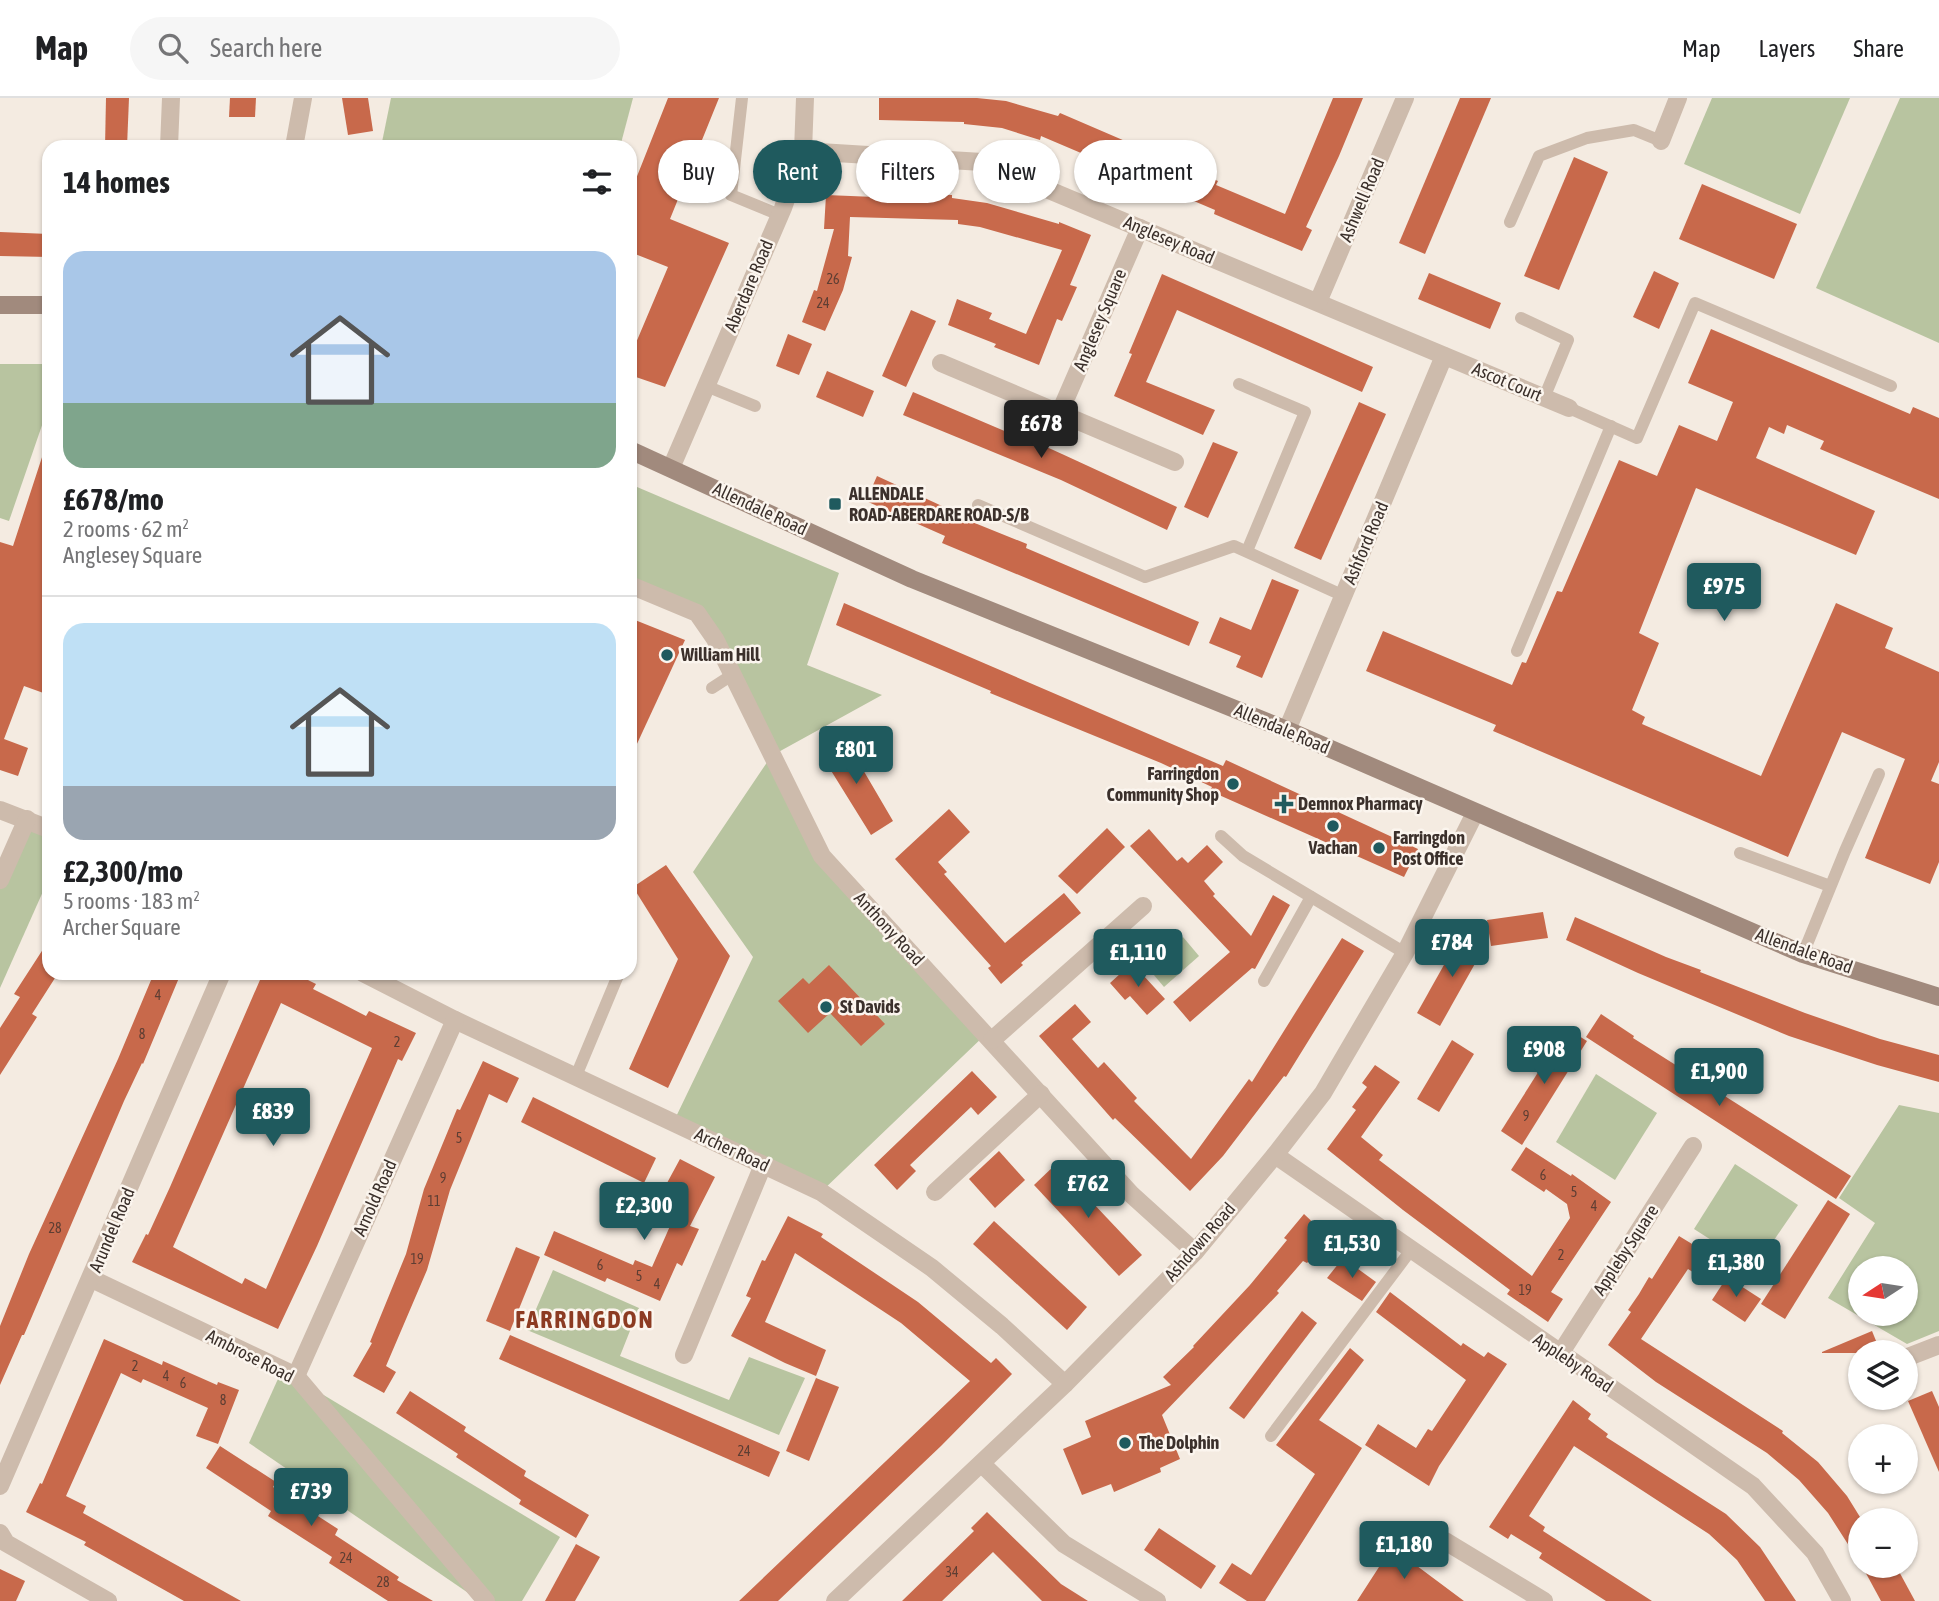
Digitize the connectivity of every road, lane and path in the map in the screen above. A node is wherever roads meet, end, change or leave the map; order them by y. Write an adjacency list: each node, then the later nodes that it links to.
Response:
1 (171, 98): 7 (street)
2 (303, 98): 8 (street)
3 (742, 98): 13 (lane)
4 (805, 98): 9 (street, Aberdare Road)
5 (1405, 98): 16 (street, Ashwell Road)
6 (1678, 98): 10 (street)
7 (169, 140)
8 (295, 140)
9 (803, 140)
10 (1661, 141): 14 (lane)
11 (842, 153): 15 (street, Anglesey Road)
12 (784, 203): 13 (street, Aberdare Road)
13 (780, 215): 23 (street, Aberdare Road)
14 (1510, 222)
15 (1140, 228): 16 (street, Anglesey Road); 28 (street, Anglesey Square)
16 (1318, 302): 20 (street, Anglesey Road)
17 (0, 305): 18 (street)
18 (42, 305)
19 (1521, 318): 25 (lane)
20 (1444, 356): 25 (street, Ascot Court); 36 (street, Ashford Road)
21 (941, 363): 28 (street)
22 (1239, 384): 34 (lane)
23 (706, 386): 26 (lane); 32 (street, Aberdare Road)
24 (1891, 386): 29 (lane)
25 (1544, 398): 27 (street, Ascot Court)
26 (755, 406)
27 (1569, 408): 29 (lane)
28 (1060, 412): 31 (street)
29 (1611, 426): 37 (lane)
30 (637, 453): 32 (street, Allendale Road)
31 (1175, 462)
32 (671, 468): 40 (street, Allendale Road)
33 (978, 505): 34 (lane)
34 (1247, 551): 36 (lane)
35 (637, 588): 38 (street, Anthony Road)
36 (1345, 596): 40 (street, Ashford Road)
37 (1517, 651)
38 (732, 675): 39 (lane); 60 (street, Anthony Road)
39 (712, 688)
40 (1287, 730): 43 (street, Allendale Road)
41 (1880, 774): 49 (lane)
42 (0, 810): 44 (street)
43 (1475, 813): 52 (street, Ashdown Road); 53 (street, Allendale Road)
44 (27, 820): 45 (street); 48 (street)
45 (42, 826)
46 (1221, 836): 50 (lane)
47 (1740, 853): 49 (lane)
48 (0, 880)
49 (1830, 887): 53 (lane)
50 (1311, 897): 52 (lane); 57 (lane)
51 (1143, 906): 60 (street)
52 (1405, 953): 64 (street, Ashdown Road)
53 (1803, 954): 58 (street, Allendale Road)
54 (219, 980): 69 (street, Arundel Road)
55 (377, 980): 59 (street, Archer Road)
56 (616, 980): 61 (lane)
57 (1264, 981)
58 (1939, 997)
59 (455, 1020): 61 (street, Archer Road); 74 (street, Arnold Road)
60 (992, 1040): 62 (street, Anthony Road)
61 (576, 1076): 65 (street, Archer Road)
62 (1041, 1094): 66 (street); 68 (street, Anthony Road)
63 (1692, 1146): 72 (street, Appleby Square)
64 (1275, 1156): 67 (street, Appleby Road); 68 (street, Ashdown Road)
65 (763, 1165): 73 (street); 75 (street, Archer Road)
66 (935, 1192)
67 (1411, 1251): 72 (street, Appleby Road); 76 (lane)
68 (1195, 1252): 75 (street, Ashdown Road)
69 (92, 1279): 74 (street, Ambrose Road); 78 (street, Arundel Road)
70 (1939, 1345): 71 (street)
71 (1918, 1353)
72 (1560, 1354): 86 (street, Appleby Road)
73 (684, 1355)
74 (296, 1376): 82 (street, Ambrose Road)
75 (1065, 1384): 77 (street, Ashdown Road)
76 (1271, 1436)
77 (982, 1464): 83 (street, Ashdown Road); 84 (street)
78 (0, 1486)
79 (0, 1533): 81 (street)
80 (1445, 1541): 85 (street)
81 (108, 1601)
82 (486, 1601)
83 (835, 1601)
84 (1157, 1601)
85 (1544, 1601)
86 (1842, 1601)

